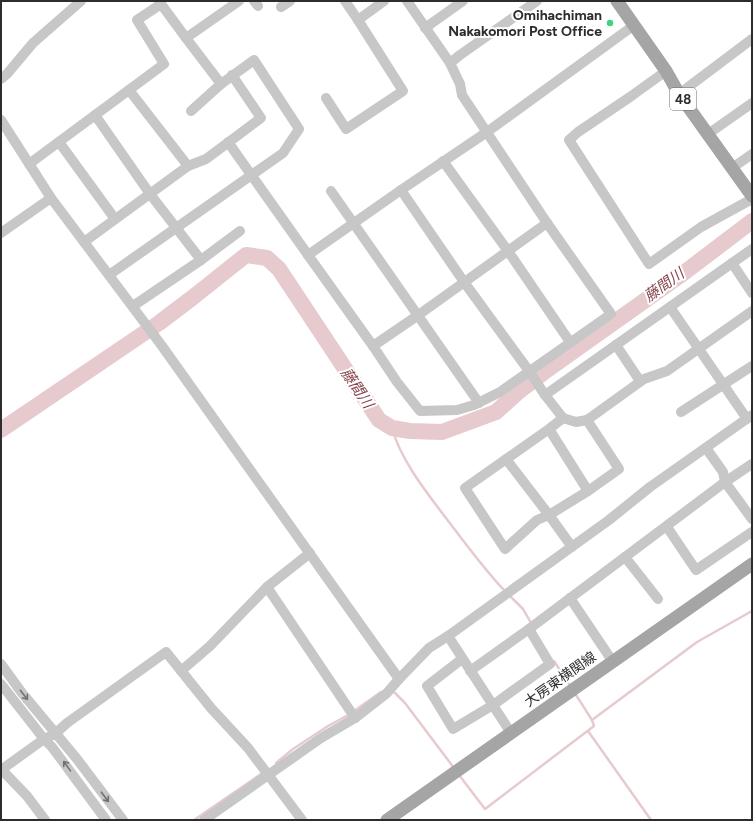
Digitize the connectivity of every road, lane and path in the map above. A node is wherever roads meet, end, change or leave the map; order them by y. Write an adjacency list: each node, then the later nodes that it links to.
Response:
1 (81, 1): 17 (street)
2 (239, 1): 12 (street)
3 (345, 1): 9 (street)
4 (384, 1): 9 (street)
5 (407, 1): 11 (street)
6 (463, 1): 11 (street)
7 (537, 1): 14 (street)
8 (617, 1): 10 (main road, 48)
9 (358, 20): 21 (street)
10 (634, 26): 15 (main road, 48); 26 (street)
11 (425, 28): 14 (street)
12 (186, 38): 18 (street); 19 (street)
13 (752, 39): 20 (street)
14 (450, 63): 26 (street)
15 (666, 71): 20 (main road, 48); 41 (street)
16 (232, 75): 18 (street); 29 (street); 35 (street)
17 (1, 79)
18 (221, 84): 23 (street)
19 (129, 90): 24 (street); 33 (street)
20 (679, 94): 27 (main road, 48)
21 (326, 98)
22 (752, 103): 27 (street)
23 (191, 111)
24 (95, 115): 28 (street); 38 (street)
25 (1, 120): 32 (street)
26 (487, 132): 31 (street); 44 (street)
27 (708, 134): 34 (main road, 48)
28 (59, 142): 32 (street); 42 (street)
29 (228, 142): 33 (street); 35 (street)
30 (752, 154): 34 (street)
31 (443, 161): 36 (street); 50 (street)
32 (29, 164): 40 (street)
33 (188, 166): 38 (street)
34 (732, 168): 39 (main road, 48)
35 (252, 174): 45 (street); 51 (street)
36 (401, 190): 43 (street); 55 (street)
37 (331, 191): 43 (street)
38 (150, 194): 42 (street); 45 (street)
39 (752, 196)
40 (51, 198): 47 (street); 48 (street)
41 (752, 199)
42 (115, 219): 48 (street)
43 (354, 223): 51 (street); 60 (street)
44 (547, 223): 50 (street); 61 (street)
45 (176, 227): 52 (street); 54 (street)
46 (240, 231): 52 (street)
47 (1, 234)
48 (84, 242): 54 (street)
49 (752, 249): 53 (street)
50 (508, 251): 55 (street); 61 (street)
51 (308, 255): 63 (street)
52 (201, 260): 58 (street)
53 (732, 263): 56 (street); 57 (street)
54 (109, 275): 58 (street)
55 (464, 282): 60 (street); 66 (street)
56 (752, 293)
57 (670, 306): 62 (street); 64 (street)
58 (135, 309): 86 (street)
59 (752, 311): 64 (street)
60 (417, 316): 63 (street); 70 (street)
61 (570, 342): 66 (street)
62 (616, 345): 67 (street); 69 (street)
63 (373, 346): 70 (street)
64 (698, 348): 67 (street); 68 (street)
65 (752, 366): 68 (street)
66 (529, 371): 69 (street); 70 (street)
67 (640, 381): 74 (street)
68 (724, 385): 71 (street); 72 (street)
69 (545, 395): 73 (street)
70 (479, 403)
71 (681, 412)
72 (750, 417): 76 (street)
73 (563, 418): 74 (street); 75 (street)
74 (587, 420): 80 (street)
75 (549, 429): 77 (street); 80 (street)
76 (706, 448): 79 (street); 85 (street)
77 (506, 459): 81 (street); 81 (street)
78 (752, 464): 79 (street)
79 (725, 482): 82 (street); 83 (street)
80 (588, 491): 81 (street)
81 (550, 515): 85 (street)
82 (752, 519)
83 (666, 527): 84 (street); 87 (street)
84 (752, 532)
85 (572, 547): 93 (street)
86 (310, 553): 89 (street); 99 (street)
87 (625, 558): 90 (street); 91 (street)
88 (752, 564): 95 (main road, 大房東横関線)
89 (267, 587): 97 (street); 102 (street)
90 (570, 598): 92 (street); 95 (street)
91 (658, 599)
92 (529, 629): 98 (street); 101 (street)
93 (448, 636): 94 (street); 99 (street)
94 (462, 659): 98 (street); 101 (street)
95 (612, 662): 103 (main road, 大房東横関線)
96 (1, 664): 104 (street, one-way to 104)
97 (181, 671): 104 (street); 107 (street)
98 (470, 671): 101 (street)
99 (398, 679): 102 (street)
100 (1, 684): 105 (street)
101 (493, 705): 103 (street)
102 (353, 714): 107 (street)
103 (511, 733): 113 (main road, 大房東横関線)
104 (55, 734): 105 (street); 110 (street, one-way to 110)
105 (44, 739): 106 (street); 108 (street, one-way to 105)
106 (2, 770): 109 (street)
107 (268, 775): 111 (street); 112 (street)
108 (104, 819)
109 (45, 820)
110 (122, 820)
111 (204, 820)
112 (302, 820)
113 (387, 820)

